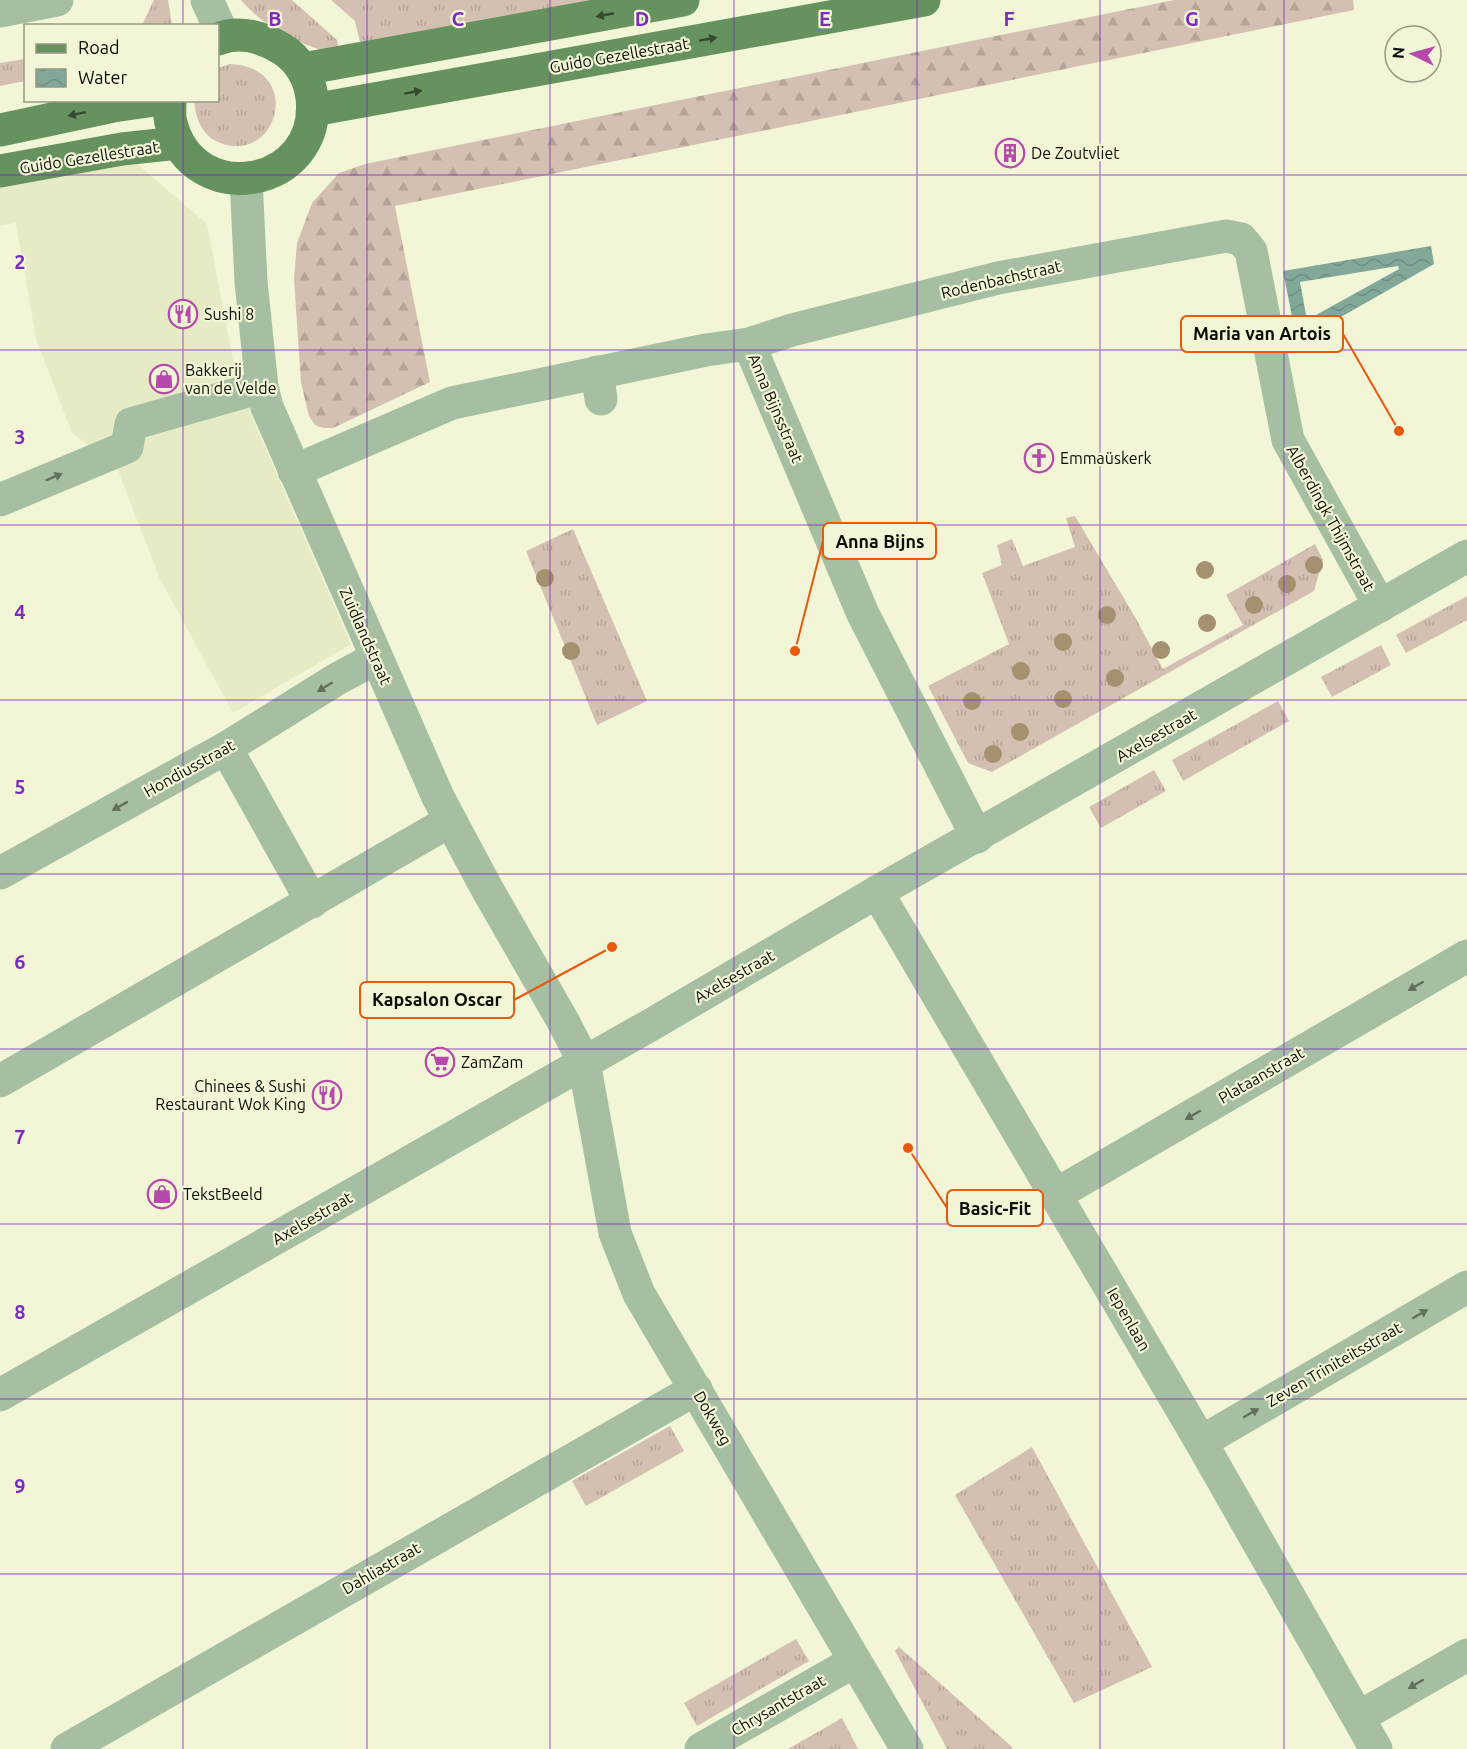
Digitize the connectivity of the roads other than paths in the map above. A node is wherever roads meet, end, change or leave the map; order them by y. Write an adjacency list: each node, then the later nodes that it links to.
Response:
1 (57, 0): 5 (street)
2 (207, 0): 6 (street)
3 (683, 0): 8 (main road, one-way to 8)
4 (924, 0): 11 (main road, Guido Gezellestraat, one-way to 4)
5 (0, 11)
6 (216, 24)
7 (221, 38): 8 (main road)
8 (303, 69): 11 (main road)
9 (141, 102): 12 (main road, one-way to 12)
10 (170, 102): 13 (main road)
11 (313, 110): 15 (main road)
12 (0, 130)
13 (178, 143): 14 (main road, Guido Gezellestraat); 15 (main road)
14 (0, 171)
15 (246, 179): 18 (street, Zuidlandstraat)
16 (1251, 251): 17 (street, Rodenbachstraat); 22 (street, Alberdingk Thijmstraat)
17 (749, 344): 19 (street, Anna Bijnsstraat); 26 (street, Anna Bijnsstraat)
18 (262, 387): 19 (street, Zuidlandstraat); 20 (street, one-way to 18)
19 (294, 471): 23 (street, Zuidlandstraat)
20 (0, 500)
21 (1467, 556): 22 (street, Axelsestraat)
22 (1380, 606): 26 (street, Axelsestraat)
23 (376, 658): 24 (street, Hondiusstraat, one-way to 24); 25 (street, Zuidlandstraat)
24 (226, 748): 27 (street, Hondiusstraat, one-way to 27); 29 (street)
25 (450, 821): 29 (street); 31 (street, Zuidlandstraat)
26 (977, 837): 28 (street, Axelsestraat)
27 (0, 873)
28 (877, 892): 31 (street, Axelsestraat); 33 (street, Iepenlaan)
29 (312, 902): 32 (street)
30 (1467, 956): 33 (street, Plataanstraat, one-way to 33)
31 (584, 1062): 35 (street, Dokweg); 36 (street, Axelsestraat)
32 (0, 1081)
33 (1055, 1195): 37 (street, Iepenlaan)
34 (1467, 1287): 37 (street, Zeven Triniteitsstraat, one-way to 34)
35 (696, 1389): 39 (street, Dokweg); 42 (street, Dahliastraat)
36 (0, 1395)
37 (1201, 1442): 40 (street, Iepenlaan)
38 (1467, 1655): 40 (street, one-way to 40)
39 (855, 1661): 43 (street, Chrysantstraat); 44 (street, Dokweg)
40 (1359, 1718): 41 (street, Iepenlaan)
41 (1374, 1748)
42 (67, 1749)
43 (701, 1749)
44 (907, 1749)

